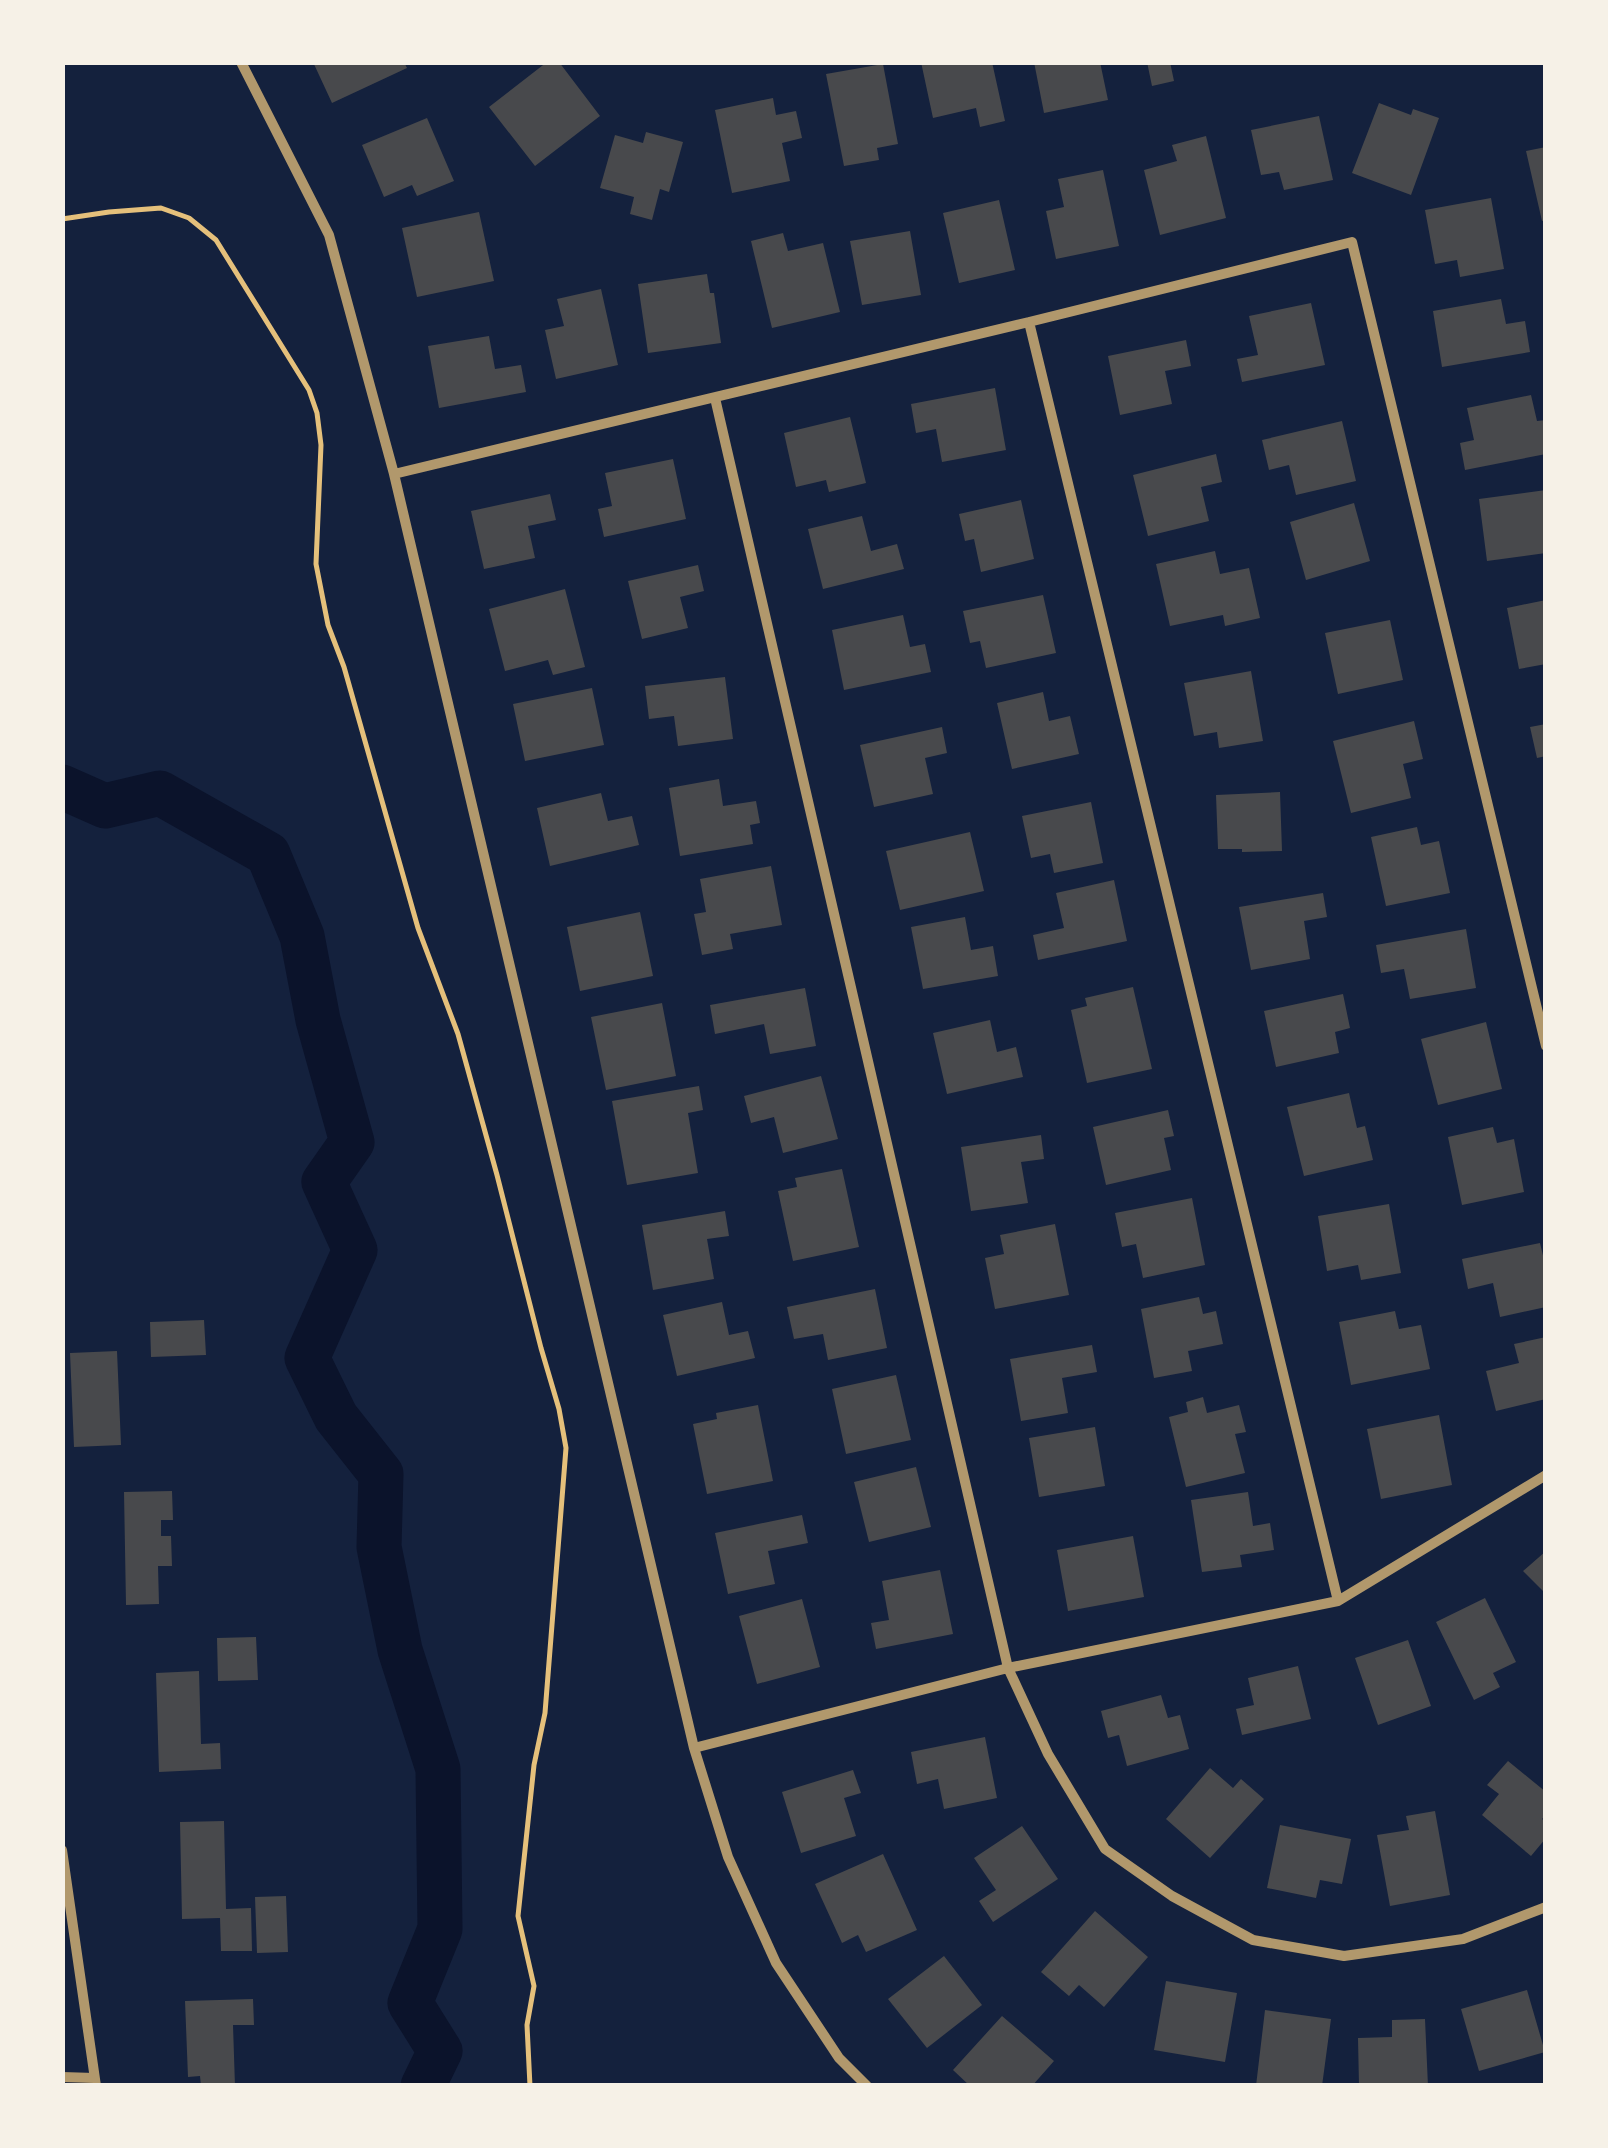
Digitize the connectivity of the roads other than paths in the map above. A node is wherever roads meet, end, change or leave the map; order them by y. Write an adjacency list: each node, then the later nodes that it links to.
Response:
1 (241, 62): 4 (street)
2 (1029, 322): 3 (street); 5 (street); 7 (street)
3 (715, 398): 4 (street); 8 (street)
4 (394, 474): 9 (street)
5 (1546, 1046)
6 (1546, 1475): 7 (street)
7 (1338, 1601): 8 (street)
8 (1008, 1668): 9 (street); 11 (street)
9 (694, 1748): 14 (street)
10 (62, 1850): 13 (street)
11 (1546, 1907)
12 (62, 2077): 13 (street)
13 (95, 2082)
14 (868, 2086)

